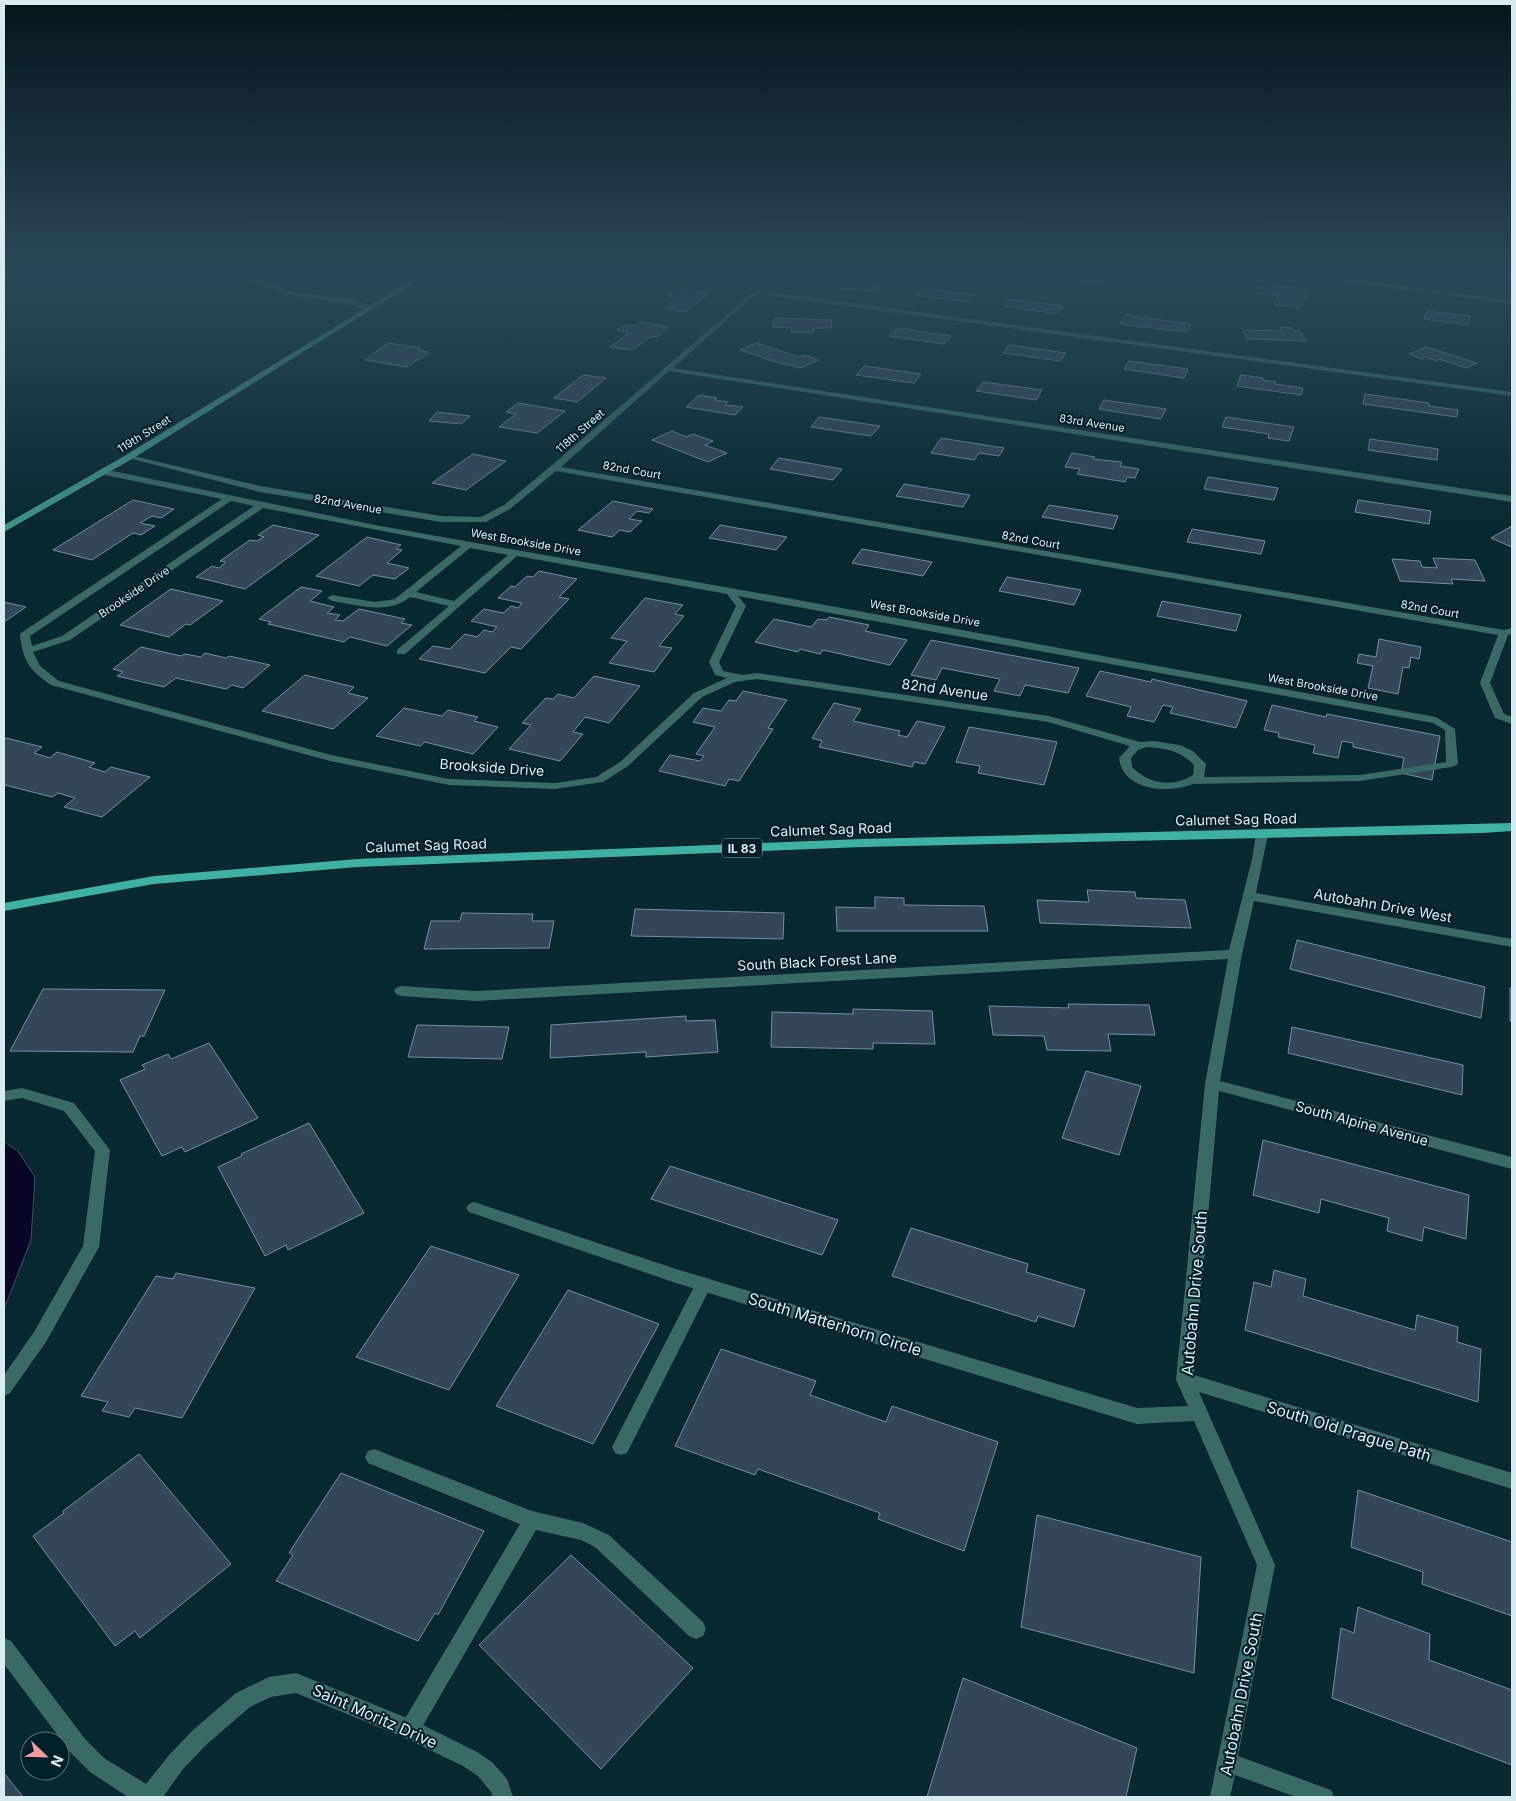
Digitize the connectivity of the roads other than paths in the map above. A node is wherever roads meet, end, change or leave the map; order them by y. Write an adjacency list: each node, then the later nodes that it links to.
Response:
1 (285, 360): 6 (street, 119th Street)
2 (678, 360): 4 (street, 118th Street)
3 (1260, 360): 5 (street, 118th Street)
4 (668, 369): 7 (street, 118th Street); 10 (street, 83rd Avenue)
5 (1512, 394)
6 (129, 457): 7 (street, 82nd Avenue); 8 (street, 119th Street)
7 (554, 468): 19 (street, 82nd Court)
8 (103, 472): 9 (street, West Brookside Drive); 12 (street, 119th Street)
9 (229, 498): 11 (street, West Brookside Drive); 20 (street, Brookside Drive)
10 (1512, 499)
11 (261, 504): 13 (street, West Brookside Drive); 20 (street, Brookside Drive)
12 (4, 529)
13 (468, 544): 14 (street, West Brookside Drive); 16 (street)
14 (515, 553): 15 (street, West Brookside Drive); 18 (street)
15 (730, 592): 22 (street); 25 (street, West Brookside Drive)
16 (410, 594): 17 (street); 18 (street)
17 (332, 598)
18 (455, 604): 21 (street)
19 (1508, 632): 23 (street)
20 (27, 651): 22 (street, Brookside Drive)
21 (401, 652)
22 (742, 678): 24 (street, 82nd Avenue)
23 (1512, 721)
24 (1140, 746): 25 (street); 25 (street)
25 (1193, 781)
26 (1512, 826): 27 (main road, Calumet Sag Road / IL 83)
27 (1262, 834): 28 (street, Autobahn Drive South); 29 (main road, Calumet Sag Road / IL 83)
28 (1248, 896): 30 (street, Autobahn Drive West); 31 (street, Autobahn Drive South)
29 (4, 907)
30 (1512, 943)
31 (1234, 954): 32 (street, South Black Forest Lane); 33 (street, Autobahn Drive South)
32 (400, 991)
33 (1212, 1084): 35 (street, South Alpine Avenue); 38 (street, Autobahn Drive South)
34 (4, 1096): 39 (street)
35 (1512, 1163)
36 (474, 1208): 37 (street, South Matterhorn Circle)
37 (704, 1284): 40 (street, South Matterhorn Circle); 41 (street)
38 (1185, 1380): 40 (street, Autobahn Drive South); 43 (street, South Old Prague Path)
39 (4, 1388)
40 (1200, 1413): 48 (street, Autobahn Drive South)
41 (621, 1447)
42 (374, 1457): 44 (street)
43 (1512, 1481)
44 (532, 1520): 45 (street); 47 (street)
45 (696, 1628)
46 (4, 1648): 49 (street, Saint Moritz Drive)
47 (410, 1729): 49 (street, Saint Moritz Drive); 50 (street, Saint Moritz Drive)
48 (1227, 1762): 51 (street, Autobahn Drive South); 52 (street)
49 (140, 1795)
50 (503, 1797)
51 (1220, 1797)
52 (1324, 1797)

